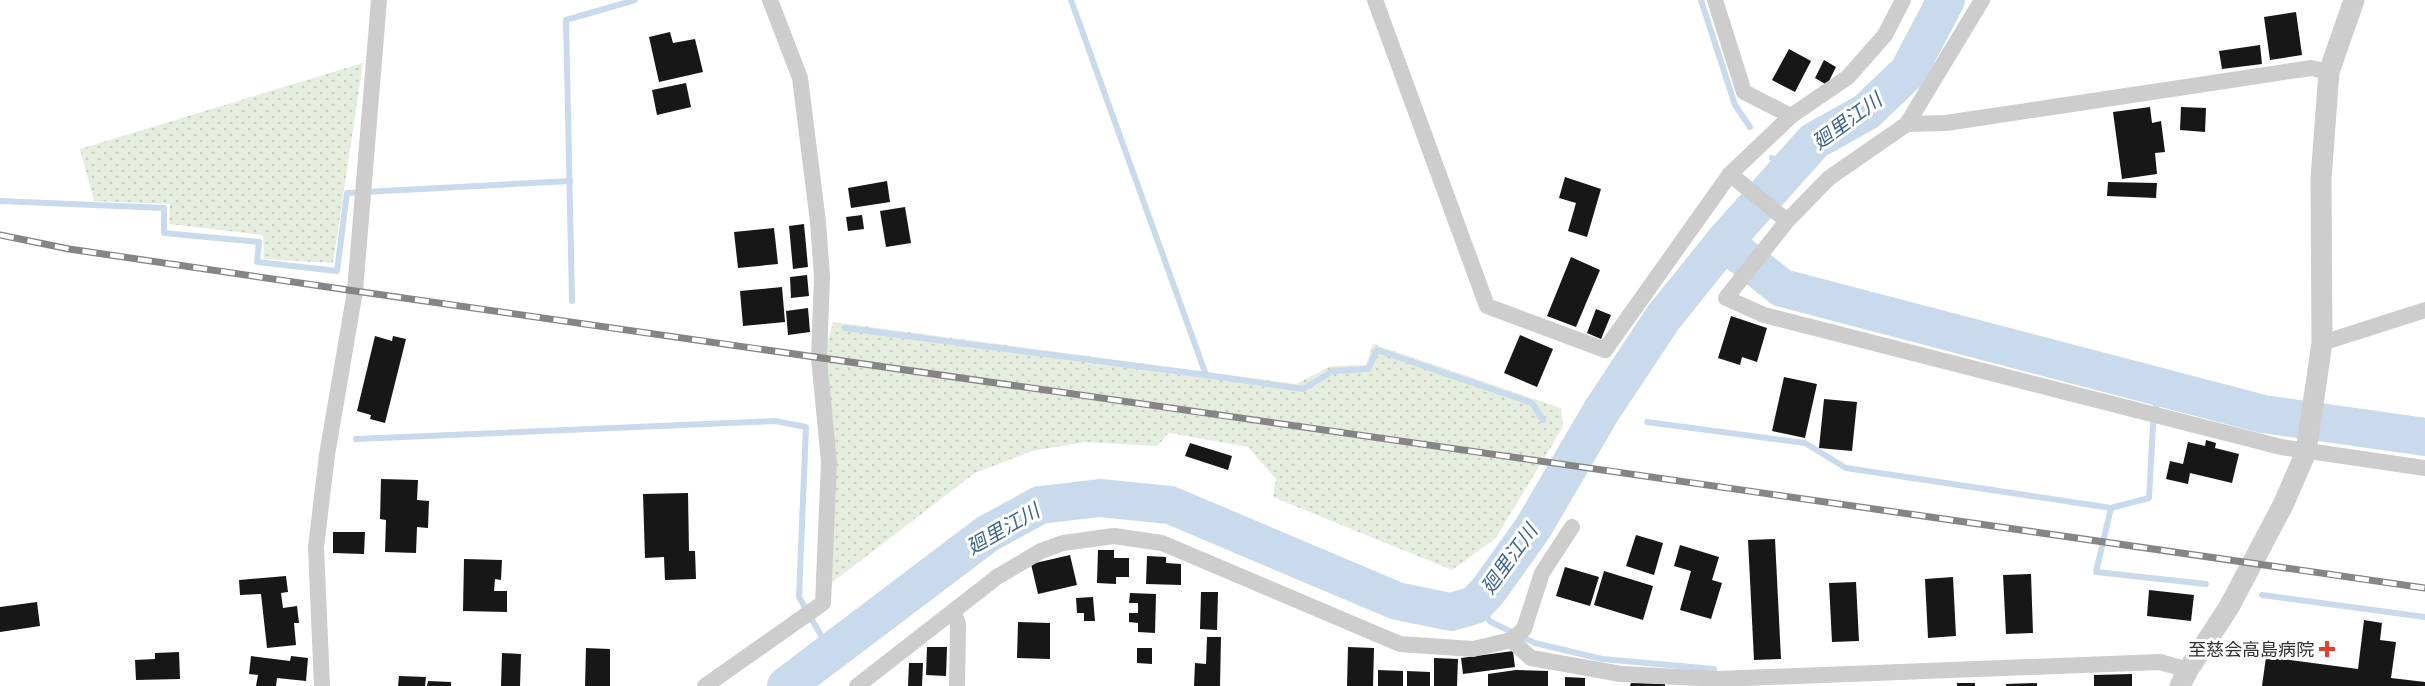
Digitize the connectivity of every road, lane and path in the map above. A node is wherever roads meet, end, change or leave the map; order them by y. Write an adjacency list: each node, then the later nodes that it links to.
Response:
1 (379, 0): 22 (street)
2 (771, 0): 23 (street)
3 (1375, 0): 11 (street)
4 (1715, 0): 9 (street)
5 (1903, 0): 9 (street)
6 (1982, 0): 10 (street)
7 (2354, 0): 8 (street)
8 (2330, 72): 10 (street); 14 (street)
9 (1791, 116): 11 (street)
10 (1907, 124): 12 (street)
11 (1730, 174): 12 (street)
12 (1787, 221): 15 (street)
13 (2425, 310): 14 (street)
14 (2322, 343): 15 (street)
15 (2306, 452): 16 (street); 20 (street)
16 (2425, 468)
17 (1572, 527): 19 (street)
18 (954, 613): 19 (street); 24 (street); 25 (street)
19 (1518, 634): 21 (street)
20 (2184, 678): 21 (street)
21 (1621, 680)
22 (322, 686)
23 (705, 686)
24 (857, 686)
25 (957, 686)

